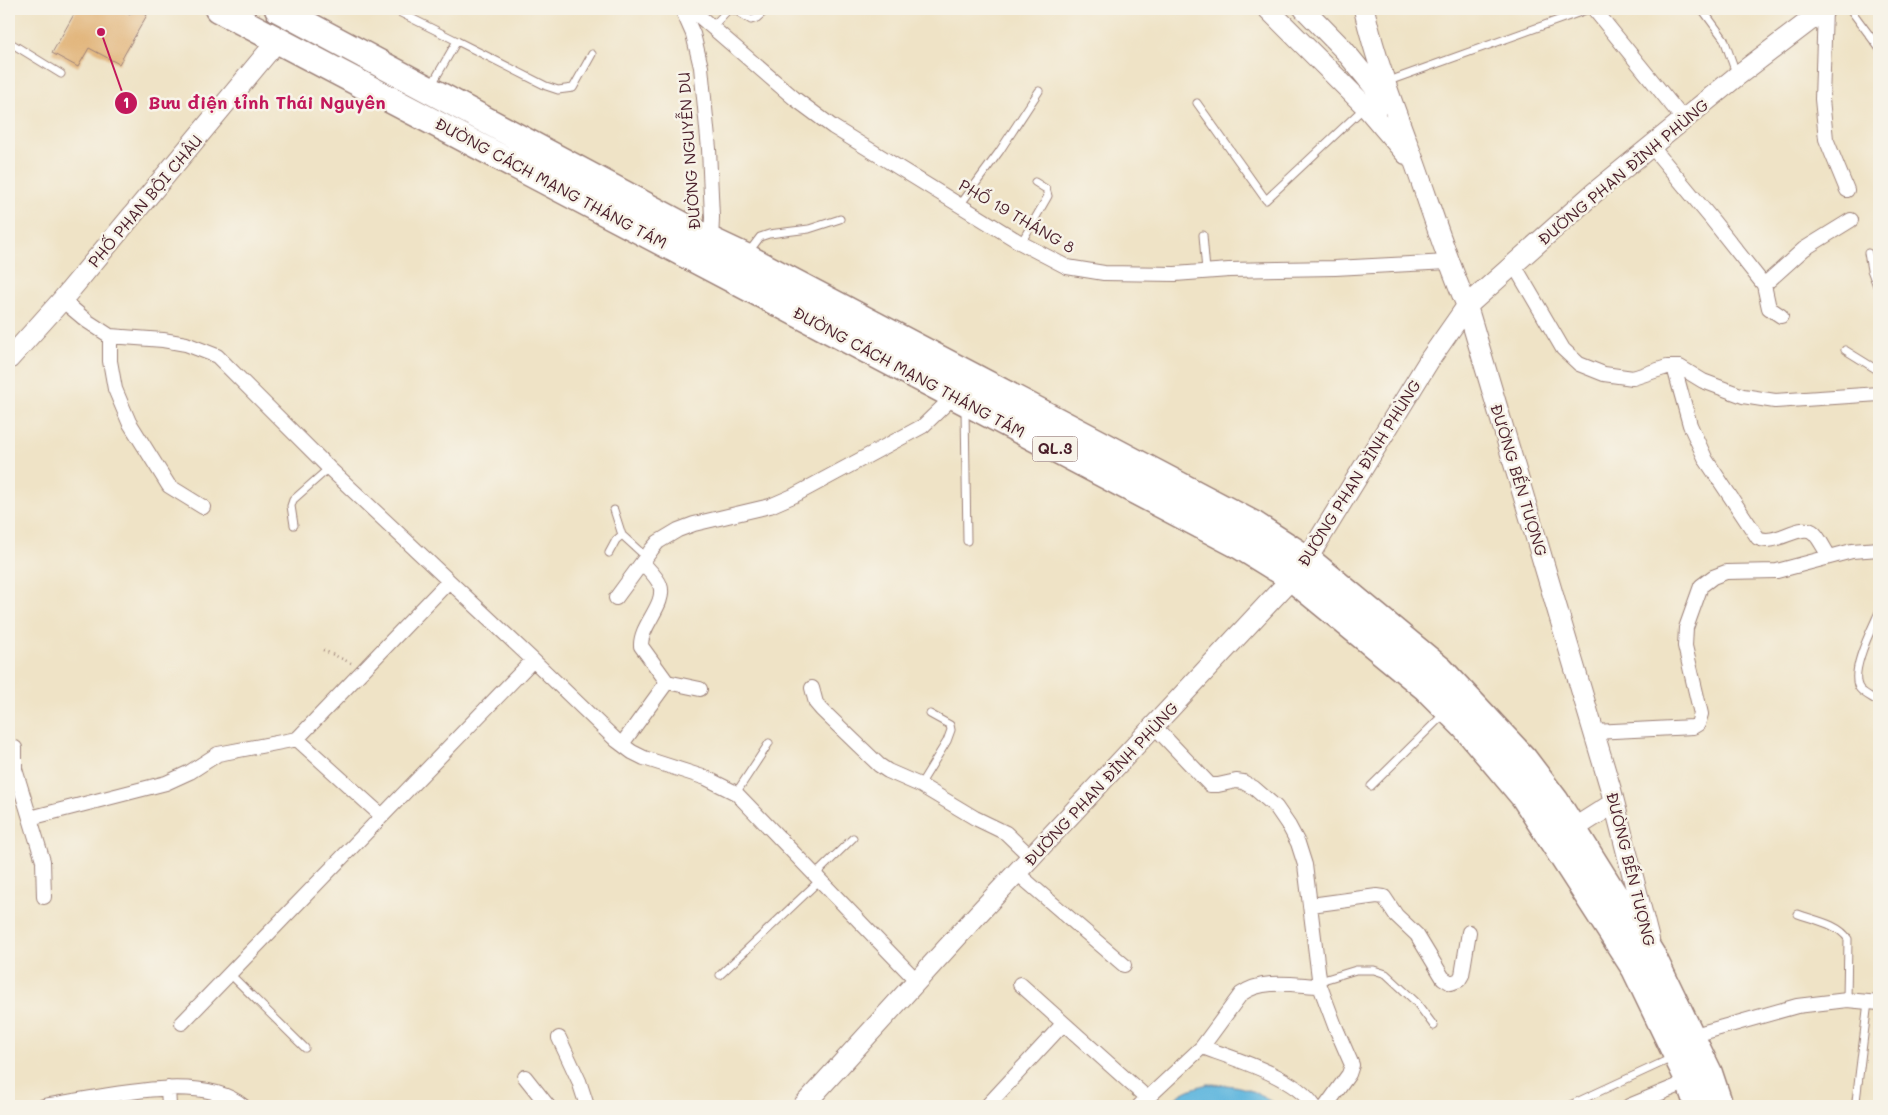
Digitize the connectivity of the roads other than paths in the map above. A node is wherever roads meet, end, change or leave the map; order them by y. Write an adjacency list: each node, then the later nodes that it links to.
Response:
1 (218, 9): 16 (highway, ĐƯỜNG CÁCH MẠNG THÁNG TÁM / QL.3)
2 (278, 9): 25 (highway, ĐƯỜNG CÁCH MẠNG THÁNG TÁM / QL.3)
3 (393, 9): 17 (lane)
4 (682, 9): 39 (street, ĐƯỜNG NGUYỄN DU)
5 (691, 9): 15 (street, PHỐ 19 THÁNG 8)
6 (767, 9): 15 (lane)
7 (1268, 9): 27 (street)
8 (1304, 9): 28 (street)
9 (1364, 9): 23 (street, ĐƯỜNG BẾN TƯỢNG)
10 (1589, 9): 23 (lane)
11 (1594, 9): 29 (street)
12 (1702, 9): 22 (lane)
13 (1825, 9): 22 (street, ĐƯỜNG PHAN ĐÌNH PHÙNG); 33 (street)
14 (1850, 9): 19 (lane)
15 (712, 27): 34 (street, PHỐ 19 THÁNG 8)
16 (278, 40): 25 (highway, ĐƯỜNG CÁCH MẠNG THÁNG TÁM / QL.3); 47 (street, PHỐ PHAN BỘI CHÂU)
17 (457, 41): 20 (lane); 25 (lane)
18 (9, 42): 21 (lane)
19 (1879, 48)
20 (592, 54)
21 (61, 74)
22 (1737, 76): 29 (street, ĐƯỜNG PHAN ĐÌNH PHÙNG)
23 (1386, 82): 28 (street, ĐƯỜNG BẾN TƯỢNG)
24 (1040, 91): 34 (lane)
25 (423, 102): 39 (highway, ĐƯỜNG CÁCH MẠNG THÁNG TÁM / QL.3)
26 (1197, 103): 27 (lane)
27 (1366, 107): 31 (street)
28 (1396, 113): 31 (street, ĐƯỜNG BẾN TƯỢNG)
29 (1684, 120): 30 (street, ĐƯỜNG PHAN ĐÌNH PHÙNG)
30 (1652, 147): 42 (street, ĐƯỜNG PHAN ĐÌNH PHÙNG); 45 (street)
31 (1415, 164): 41 (street, ĐƯỜNG BẾN TƯỢNG)
32 (1035, 182): 38 (lane)
33 (1847, 190)
34 (960, 205): 38 (street, PHỐ 19 THÁNG 8)
35 (840, 219): 43 (lane)
36 (1851, 220): 45 (street)
37 (1203, 234): 44 (lane)
38 (1021, 243): 44 (street, PHỐ 19 THÁNG 8)
39 (707, 252): 43 (highway, ĐƯỜNG CÁCH MẠNG THÁNG TÁM / QL.3)
40 (1868, 254): 46 (lane)
41 (1448, 262): 44 (street, PHỐ 19 THÁNG 8); 48 (street, ĐƯỜNG BẾN TƯỢNG)
42 (1514, 265): 48 (street, ĐƯỜNG PHAN ĐÌNH PHÙNG); 53 (street)
43 (740, 269): 56 (highway, ĐƯỜNG CÁCH MẠNG THÁNG TÁM / QL.3); 67 (highway, ĐƯỜNG CÁCH MẠNG THÁNG TÁM / QL.3)
44 (1206, 271)
45 (1764, 284): 49 (street)
46 (1879, 291)
47 (62, 300): 50 (street); 52 (street, PHỐ PHAN BỘI CHÂU)
48 (1467, 306): 67 (street, ĐƯỜNG PHAN ĐÌNH PHÙNG); 79 (street, ĐƯỜNG BẾN TƯỢNG)
49 (1781, 316)
50 (110, 336): 57 (street); 58 (street)
51 (1845, 350): 54 (lane)
52 (9, 359)
53 (1674, 366): 55 (street); 65 (street)
54 (1879, 371)
55 (1879, 394)
56 (959, 399): 62 (lane); 66 (street); 67 (highway, ĐƯỜNG CÁCH MẠNG THÁNG TÁM / QL.3)
57 (329, 468): 60 (lane); 68 (street)
58 (203, 507)
59 (614, 510): 61 (lane)
60 (294, 525)
61 (622, 535): 64 (lane); 66 (lane)
62 (967, 541)
63 (1879, 549): 65 (street)
64 (609, 552)
65 (1829, 556): 79 (street)
66 (645, 560): 69 (street); 72 (street)
67 (1300, 568): 76 (highway, ĐƯỜNG CÁCH MẠNG THÁNG TÁM / QL.3); 78 (street, ĐƯỜNG PHAN ĐÌNH PHÙNG); 90 (highway, ĐƯỜNG CÁCH MẠNG THÁNG TÁM / QL.3)
68 (449, 581): 71 (street); 80 (street)
69 (616, 598)
70 (1879, 612): 75 (lane)
71 (533, 660): 82 (street); 88 (street)
72 (667, 682): 74 (street); 82 (street)
73 (812, 688): 84 (street)
74 (700, 689)
75 (1879, 702)
76 (1448, 710): 85 (lane); 90 (highway, ĐƯỜNG CÁCH MẠNG THÁNG TÁM / QL.3)
77 (930, 714): 84 (lane)
78 (1155, 727): 92 (street, ĐƯỜNG PHAN ĐÌNH PHÙNG); 96 (street)
79 (1594, 732): 87 (street, ĐƯỜNG BẾN TƯỢNG)
80 (297, 739): 88 (street); 89 (street)
81 (769, 743): 86 (lane)
82 (622, 744): 86 (street)
83 (15, 748): 89 (street)
84 (920, 785): 92 (street)
85 (1372, 786)
86 (736, 793): 94 (street)
87 (1614, 803): 90 (street); 99 (street, ĐƯỜNG BẾN TƯỢNG)
88 (382, 816): 101 (street)
89 (30, 818): 95 (street)
90 (1563, 835): 99 (highway, ĐƯỜNG CÁCH MẠNG THÁNG TÁM / QL.3); 112 (highway, ĐƯỜNG CÁCH MẠNG THÁNG TÁM / QL.3)
91 (853, 838): 94 (lane)
92 (1032, 858): 93 (street, ĐƯỜNG PHAN ĐÌNH PHÙNG)
93 (1017, 873): 100 (street); 103 (street, ĐƯỜNG PHAN ĐÌNH PHÙNG)
94 (817, 878): 102 (lane); 103 (street)
95 (44, 898)
96 (1311, 905): 98 (street); 105 (street)
97 (1798, 914): 106 (lane)
98 (1469, 932)
99 (1653, 957): 112 (highway, ĐƯỜNG CÁCH MẠNG THÁNG TÁM / QL.3)
100 (1124, 965)
101 (229, 973): 108 (street); 114 (lane)
102 (720, 975)
103 (917, 981): 125 (street, ĐƯỜNG PHAN ĐÌNH PHÙNG)
104 (1020, 984): 109 (street)
105 (1320, 984): 110 (lane); 113 (street); 128 (street)
106 (1847, 1000): 107 (street); 112 (street)
107 (1874, 1003): 118 (lane)
108 (182, 1023)
109 (1063, 1024): 119 (street); 126 (street)
110 (1434, 1026)
111 (559, 1038): 124 (street)
112 (1684, 1046): 116 (highway, ĐƯỜNG CÁCH MẠNG THÁNG TÁM / QL.3); 129 (lane)
113 (1202, 1047): 119 (street); 127 (street)
114 (305, 1048)
115 (525, 1076): 123 (street)
116 (1699, 1077): 130 (street); 131 (highway, ĐƯỜNG CÁCH MẠNG THÁNG TÁM / QL.3); 132 (highway, ĐƯỜNG CÁCH MẠNG THÁNG TÁM / QL.3)
117 (168, 1088): 120 (street); 121 (street); 122 (street)
118 (1856, 1101)
119 (1143, 1102)
120 (44, 1106)
121 (169, 1106)
122 (243, 1106)
123 (548, 1106)
124 (588, 1106)
125 (803, 1106)
126 (987, 1106)
127 (1314, 1106)
128 (1326, 1106)
129 (1568, 1106)
130 (1629, 1106)
131 (1698, 1106)
132 (1720, 1106)

